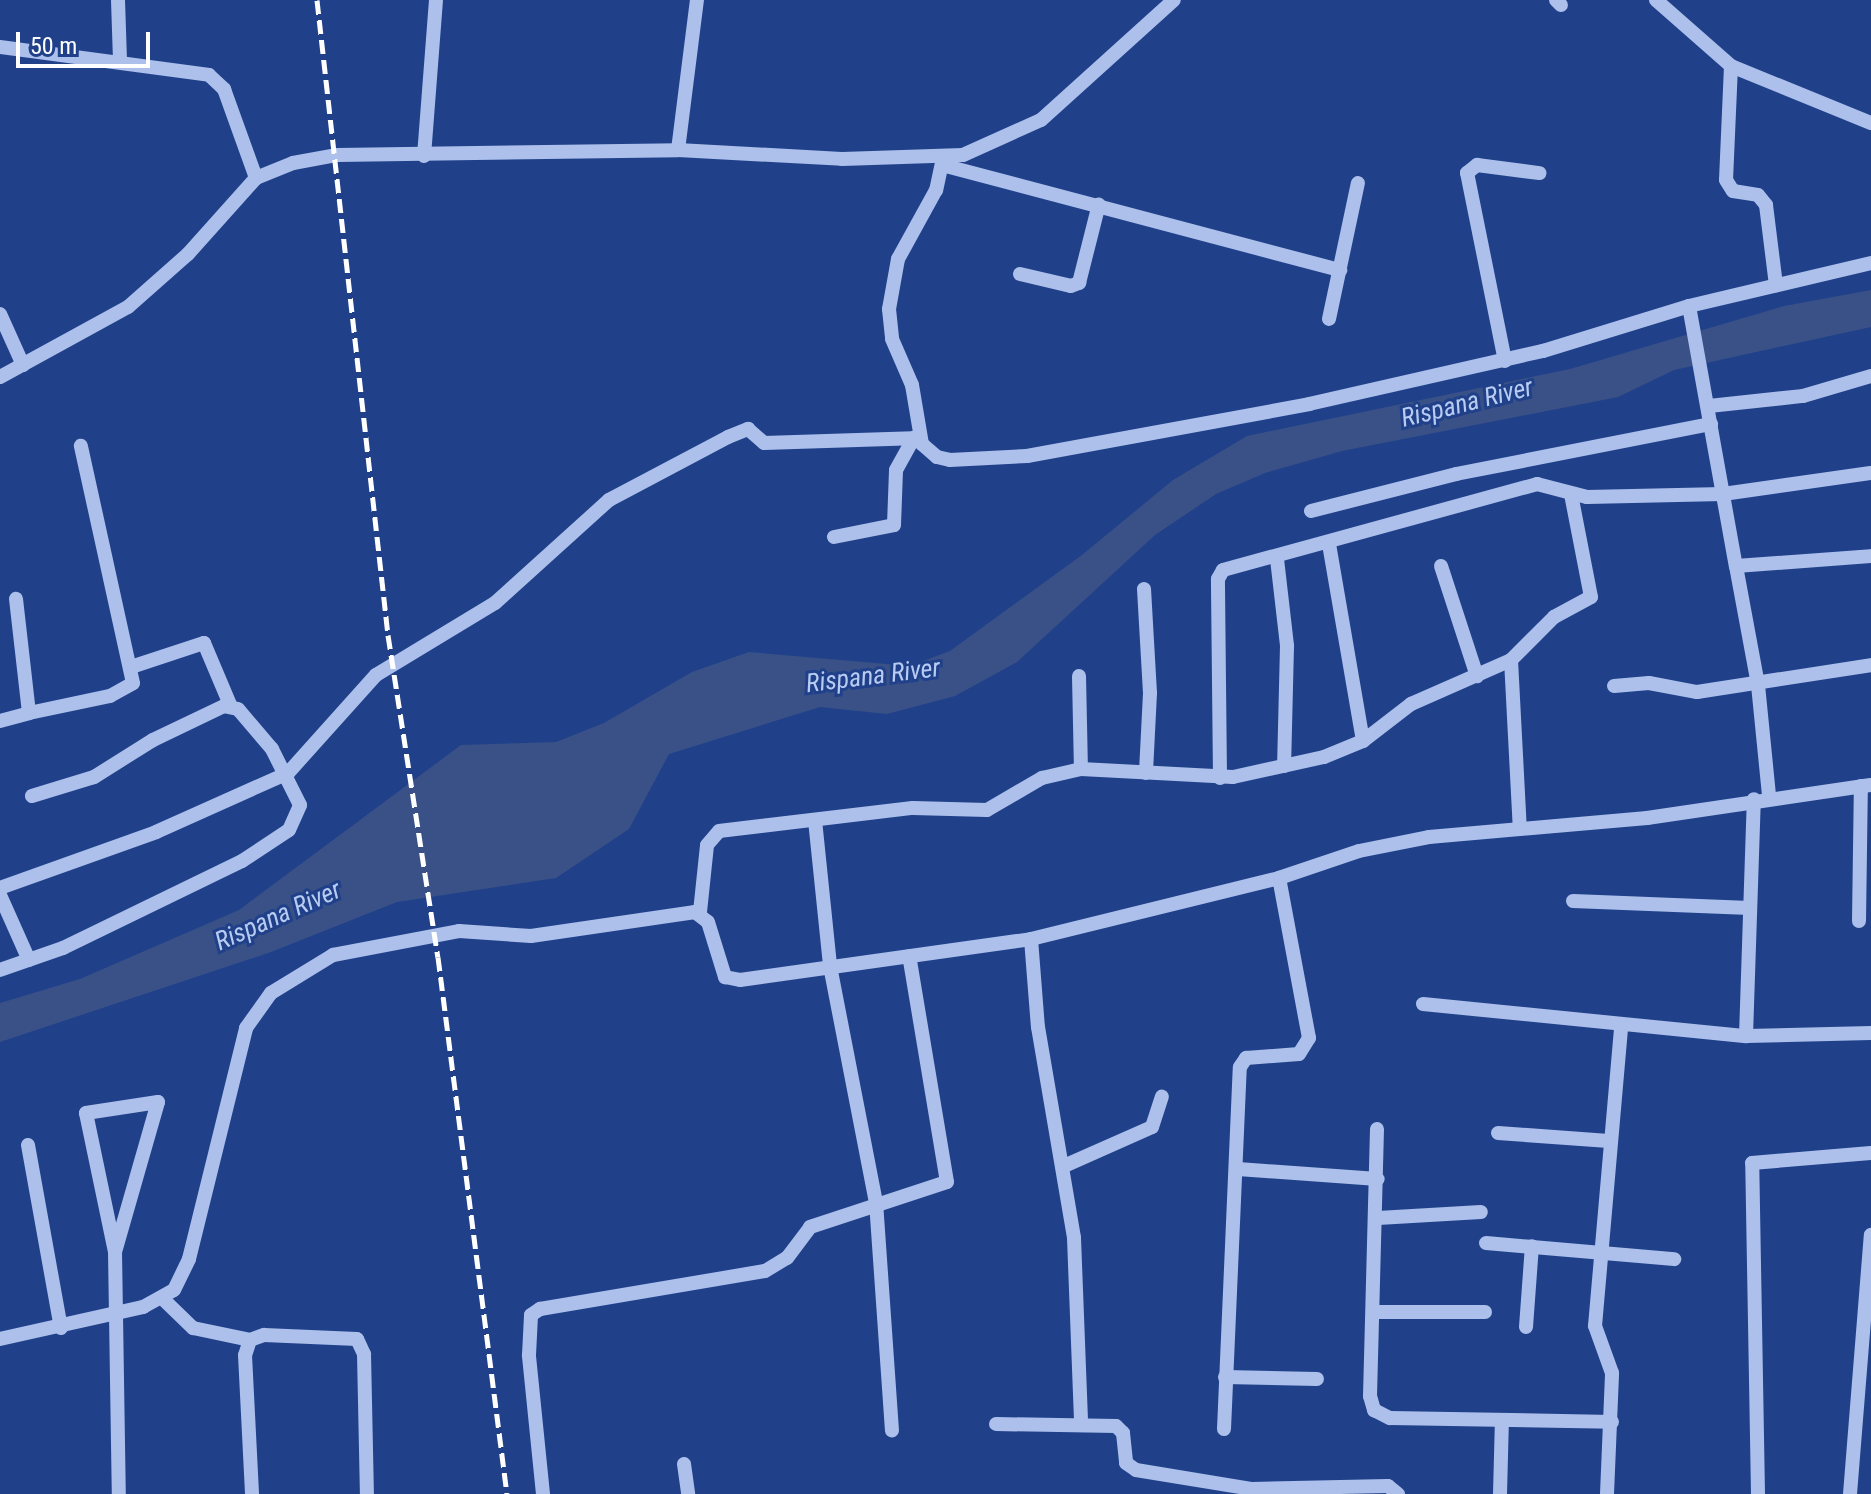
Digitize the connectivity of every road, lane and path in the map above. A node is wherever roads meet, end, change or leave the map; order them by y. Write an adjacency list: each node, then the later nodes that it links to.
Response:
1 (118, 0): 7 (street)
2 (436, 0): 11 (street)
3 (697, 0): 10 (street)
4 (1174, 0): 12 (street)
5 (1656, 0): 8 (street)
6 (0, 47): 7 (street)
7 (120, 61): 14 (street)
8 (1731, 66): 9 (street); 20 (street)
9 (1871, 123)
10 (678, 150): 11 (street); 12 (street)
11 (424, 156): 14 (street)
12 (943, 162): 16 (street); 30 (street)
13 (1539, 173): 24 (street)
14 (256, 178): 25 (street)
15 (1358, 183): 18 (street)
16 (1099, 204): 18 (street); 19 (street)
17 (1871, 263): 20 (street)
18 (1340, 270): 23 (street)
19 (1020, 274)
20 (1776, 285): 21 (street)
21 (1689, 306): 24 (street); 28 (street)
22 (0, 314): 25 (street)
23 (1329, 319)
24 (1505, 361): 30 (street)
25 (23, 365): 27 (street)
26 (1871, 376): 28 (street)
27 (0, 377)
28 (1709, 406): 29 (street)
29 (1711, 424): 34 (street); 35 (street)
30 (917, 438): 36 (street); 57 (street)
31 (81, 446): 46 (street)
32 (1871, 473): 34 (street)
33 (1571, 494): 34 (street); 37 (street); 44 (street)
34 (1723, 494): 41 (street)
35 (1311, 511)
36 (834, 537)
37 (1329, 544): 39 (street); 54 (street)
38 (1871, 556): 41 (street)
39 (1277, 559): 55 (street); 59 (street)
40 (1441, 566): 48 (street)
41 (1736, 566): 49 (street)
42 (1144, 589): 58 (street)
43 (16, 599): 52 (street)
44 (1511, 660): 48 (street); 65 (street)
45 (1871, 665): 49 (street)
46 (131, 667): 51 (street); 52 (street)
47 (1079, 676): 56 (street)
48 (1477, 676): 54 (street)
49 (1758, 685): 50 (street); 62 (street)
50 (1614, 686)
51 (231, 707): 57 (street); 61 (street)
52 (29, 713): 53 (street)
53 (0, 721)
54 (1363, 741): 55 (street)
55 (1284, 766): 59 (street)
56 (1081, 769): 58 (street); 64 (street)
57 (288, 773): 67 (street); 75 (street)
58 (1146, 773): 59 (street)
59 (1220, 778)
60 (1866, 785): 62 (street); 72 (street)
61 (32, 796)
62 (1769, 796): 63 (street)
63 (1754, 799): 65 (street); 70 (street)
64 (815, 820): 71 (street); 76 (street)
65 (1520, 829): 66 (street)
66 (1279, 878): 73 (street); 89 (street)
67 (0, 888)
68 (0, 895): 75 (street)
69 (1573, 901): 70 (street)
70 (1750, 908): 81 (street)
71 (700, 912): 76 (street); 100 (street)
72 (1859, 921)
73 (1031, 939): 74 (street); 88 (street)
74 (909, 956): 76 (street); 91 (street)
75 (29, 960): 77 (street)
76 (830, 966): 91 (street)
77 (0, 970)
78 (1423, 1004): 79 (street)
79 (1621, 1026): 81 (street); 85 (street)
80 (1871, 1033): 81 (street)
81 (1746, 1036)
82 (1162, 1097): 88 (street)
83 (1377, 1129): 90 (street)
84 (1498, 1133): 85 (street)
85 (1609, 1141): 97 (street)
86 (28, 1145): 105 (street)
87 (1871, 1153): 125 (street)
88 (1064, 1166): 111 (street)
89 (1238, 1169): 90 (street); 108 (street)
90 (1378, 1179): 93 (street)
91 (876, 1202): 115 (street); 120 (street)
92 (1481, 1212): 93 (street)
93 (1378, 1218): 101 (street)
94 (1871, 1235): 126 (street)
95 (1486, 1243): 96 (street)
96 (1532, 1246): 97 (street); 104 (street)
97 (1601, 1251): 99 (street); 112 (street)
98 (115, 1252): 98 (street); 103 (street)
99 (1674, 1259)
100 (163, 1299): 103 (street); 107 (street)
101 (1374, 1312): 102 (street); 110 (street)
102 (1485, 1312)
103 (115, 1315): 105 (street); 117 (street)
104 (1526, 1327)
105 (61, 1328): 106 (street)
106 (0, 1339)
107 (250, 1340): 118 (street); 119 (street)
108 (1225, 1377): 109 (street); 114 (street)
109 (1317, 1379)
110 (1502, 1420): 112 (street); 123 (street)
111 (1081, 1422): 113 (street); 122 (street)
112 (1612, 1422): 124 (street)
113 (996, 1424)
114 (1224, 1429)
115 (892, 1430)
116 (684, 1464): 121 (street)
117 (119, 1494)
118 (252, 1494)
119 (367, 1494)
120 (543, 1494)
121 (688, 1494)
122 (1398, 1494)
123 (1500, 1494)
124 (1607, 1494)
125 (1758, 1494)
126 (1850, 1494)

